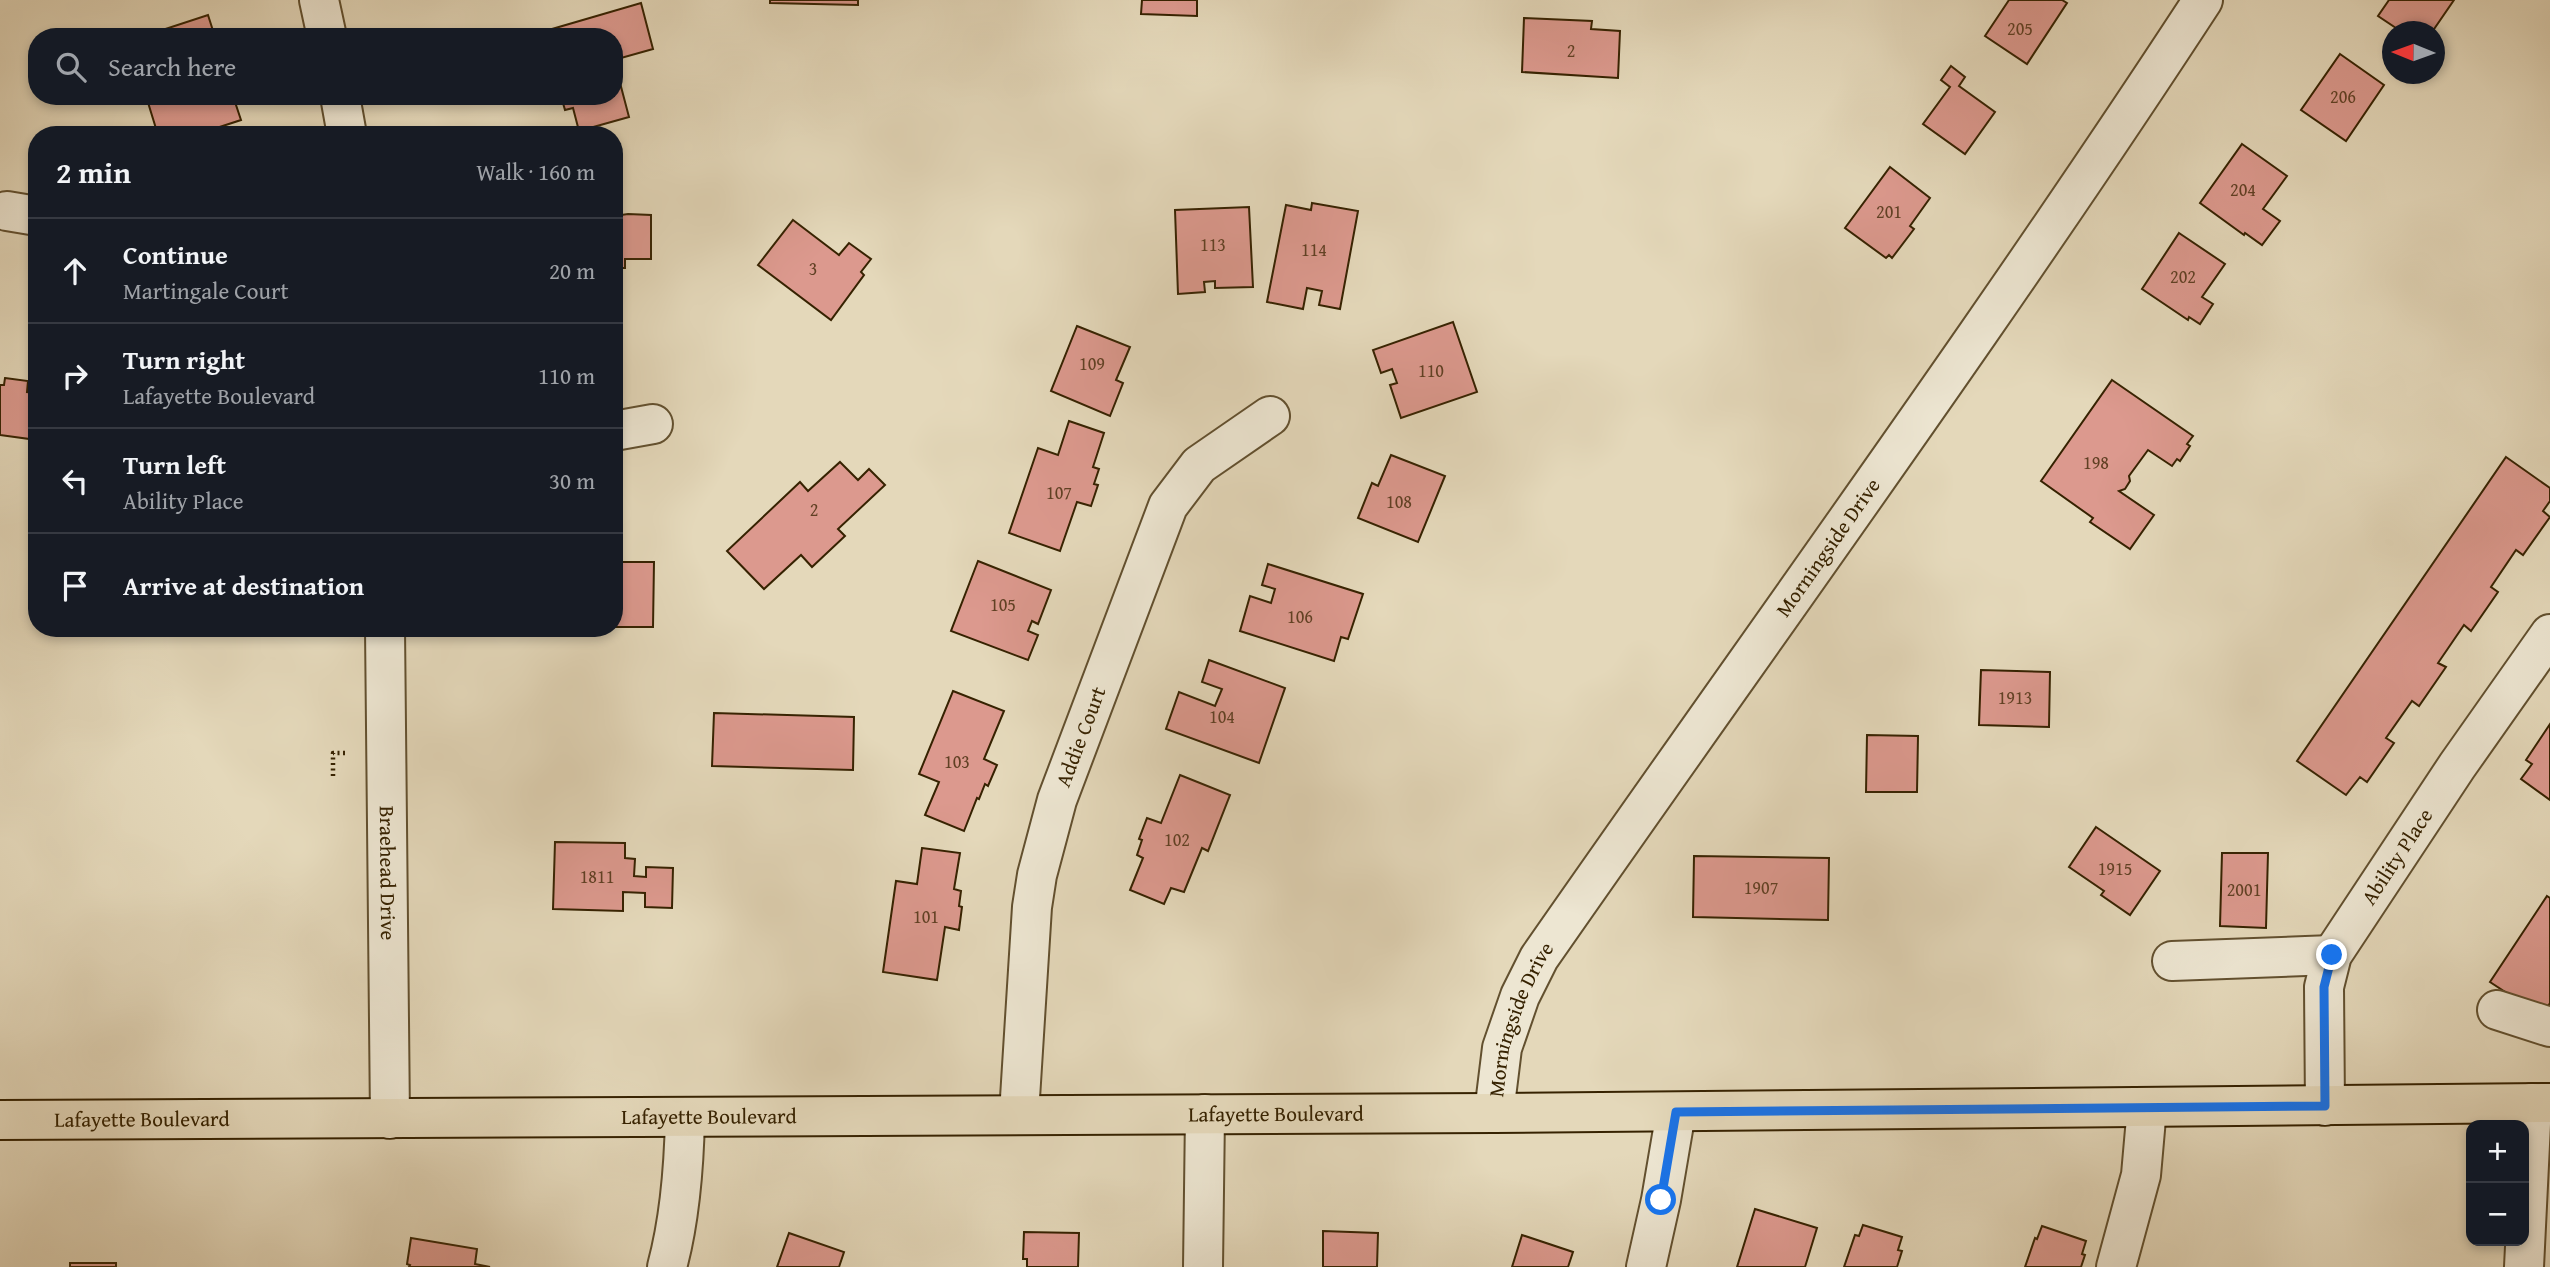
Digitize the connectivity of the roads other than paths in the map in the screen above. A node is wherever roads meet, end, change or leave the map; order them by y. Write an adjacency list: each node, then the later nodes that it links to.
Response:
1 (319, 0): 3 (street)
2 (2203, 0): 19 (street, Morningside Drive)
3 (325, 28)
4 (342, 105): 5 (street)
5 (345, 126)
6 (1270, 416): 20 (street, Addie Court)
7 (653, 424): 8 (street)
8 (623, 429)
9 (2550, 634): 11 (street, Ability Place)
10 (385, 637): 23 (street, Braehead Drive)
11 (2332, 955): 12 (street); 16 (street, Ability Place)
12 (2172, 961)
13 (2497, 1010): 14 (street)
14 (2550, 1027)
15 (2541, 1103): 16 (main road, Lafayette Boulevard); 29 (street)
16 (2325, 1106): 17 (main road, Lafayette Boulevard)
17 (2147, 1107): 18 (main road, Lafayette Boulevard); 28 (street)
18 (1676, 1112): 19 (main road, Lafayette Boulevard); 27 (street)
19 (1494, 1113): 21 (main road, Lafayette Boulevard)
20 (1019, 1114): 21 (main road, Lafayette Boulevard); 22 (main road, Lafayette Boulevard)
21 (1205, 1114): 26 (street)
22 (685, 1117): 23 (main road, Lafayette Boulevard); 25 (street)
23 (390, 1119): 24 (main road, Lafayette Boulevard)
24 (0, 1120)
25 (667, 1267)
26 (1203, 1267)
27 (1646, 1267)
28 (2116, 1267)
29 (2524, 1267)

